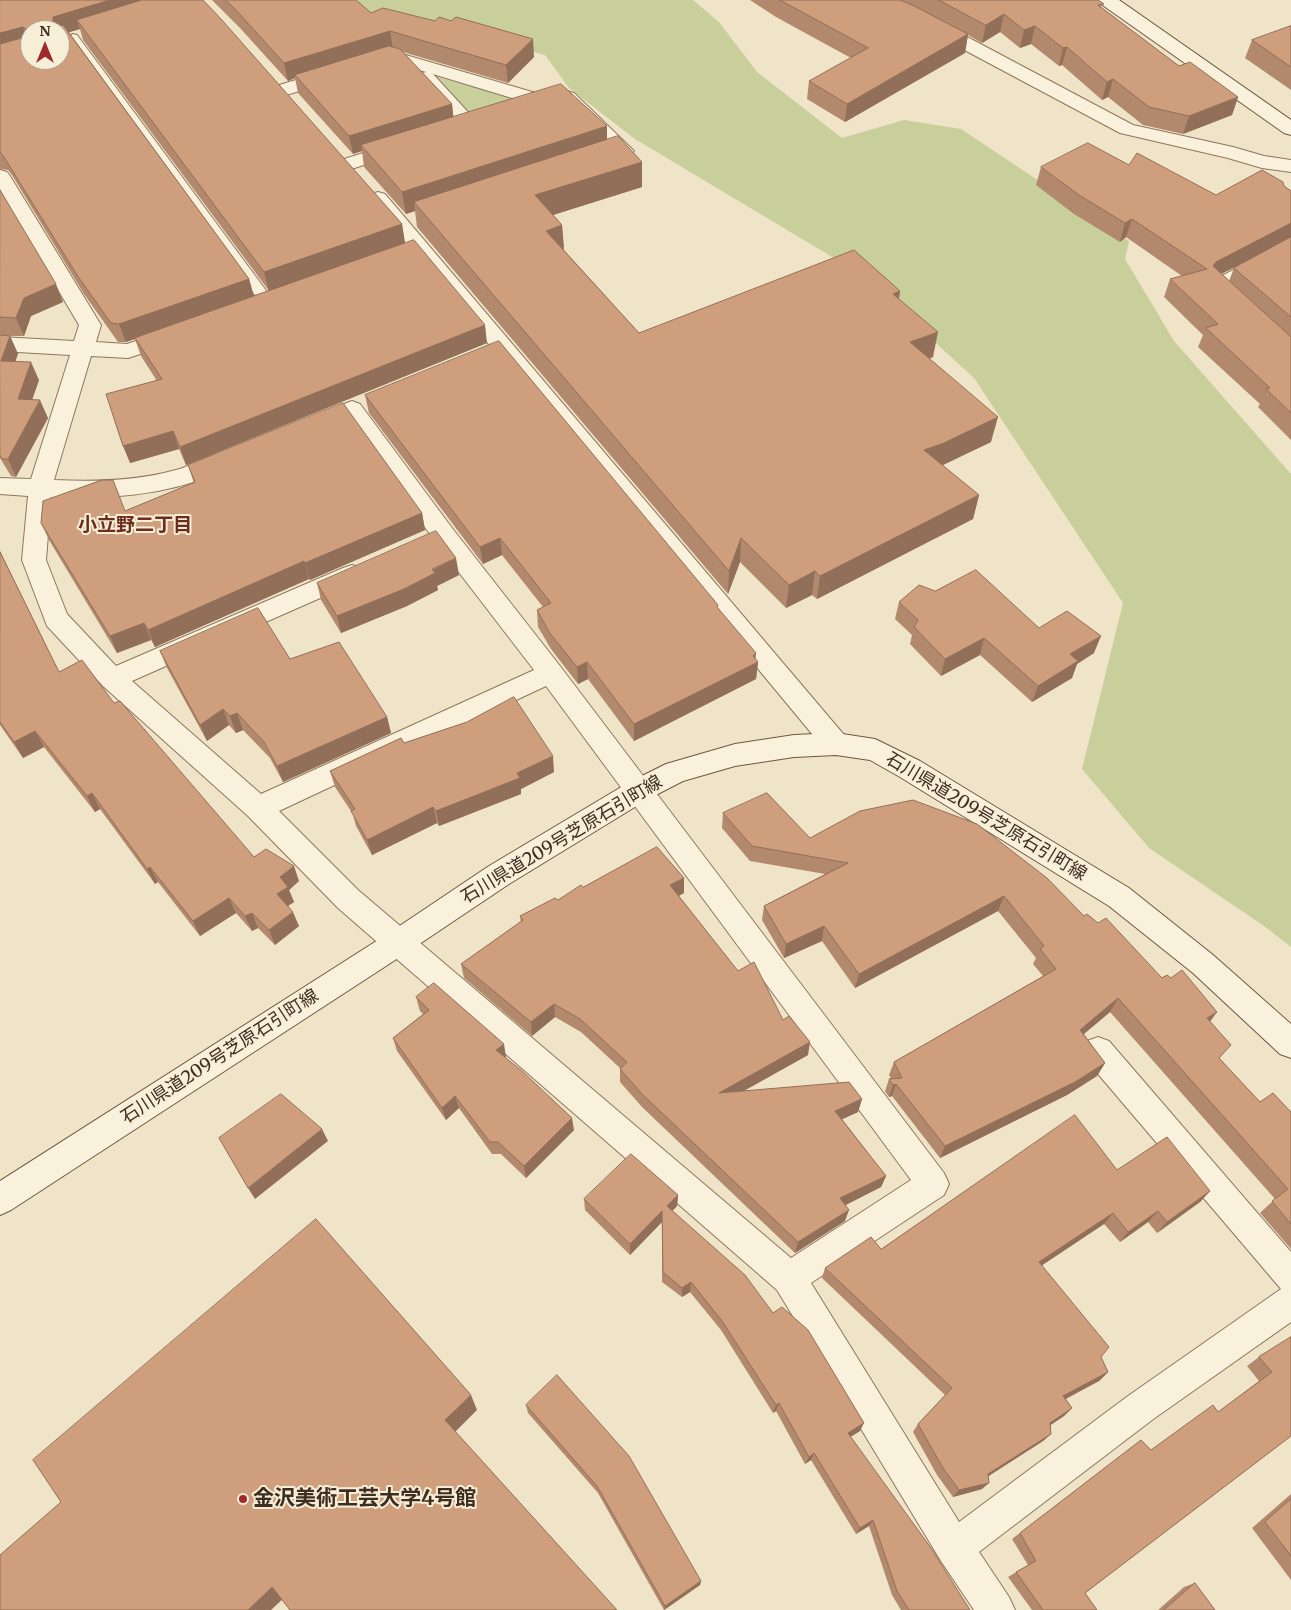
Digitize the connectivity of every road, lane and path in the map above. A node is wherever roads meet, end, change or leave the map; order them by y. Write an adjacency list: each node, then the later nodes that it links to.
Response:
1 (874, 0): 17 (street)
2 (1107, 0): 12 (street)
3 (70, 38): 21 (lane)
4 (411, 62): 5 (street); 7 (street); 11 (street)
5 (365, 65)
6 (347, 70): 8 (street)
7 (545, 102): 9 (street); 16 (street)
8 (296, 105)
9 (517, 111)
10 (488, 120): 11 (street)
11 (470, 126): 13 (street)
12 (1291, 129)
13 (451, 132)
14 (414, 143): 18 (street)
15 (335, 149): 18 (street)
16 (587, 164)
17 (1291, 166)
18 (358, 175): 33 (street)
19 (3, 187): 25 (street)
20 (1291, 244): 22 (lane)
21 (268, 302)
22 (1235, 303)
23 (194, 329): 25 (street)
24 (0, 344): 25 (street)
25 (82, 349): 29 (street)
26 (352, 409): 31 (street)
27 (244, 452): 29 (street)
28 (0, 486): 29 (street)
29 (40, 488): 32 (street)
30 (371, 566): 32 (street)
31 (551, 672): 34 (street); 35 (street)
32 (112, 679): 35 (street)
33 (836, 744): 34 (street, 石川県道209号芝原石引町線); 37 (street, 石川県道209号芝原石引町線)
34 (638, 791): 36 (street, 石川県道209号芝原石引町線); 41 (street)
35 (258, 808): 36 (street)
36 (400, 942): 39 (street, 石川県道209号芝原石引町線); 41 (street)
37 (1291, 1044)
38 (1098, 1051): 40 (street)
39 (0, 1199)
40 (1291, 1277)
41 (789, 1278): 43 (street)
42 (1291, 1302): 43 (street)
43 (954, 1548): 44 (street)
44 (996, 1610)

